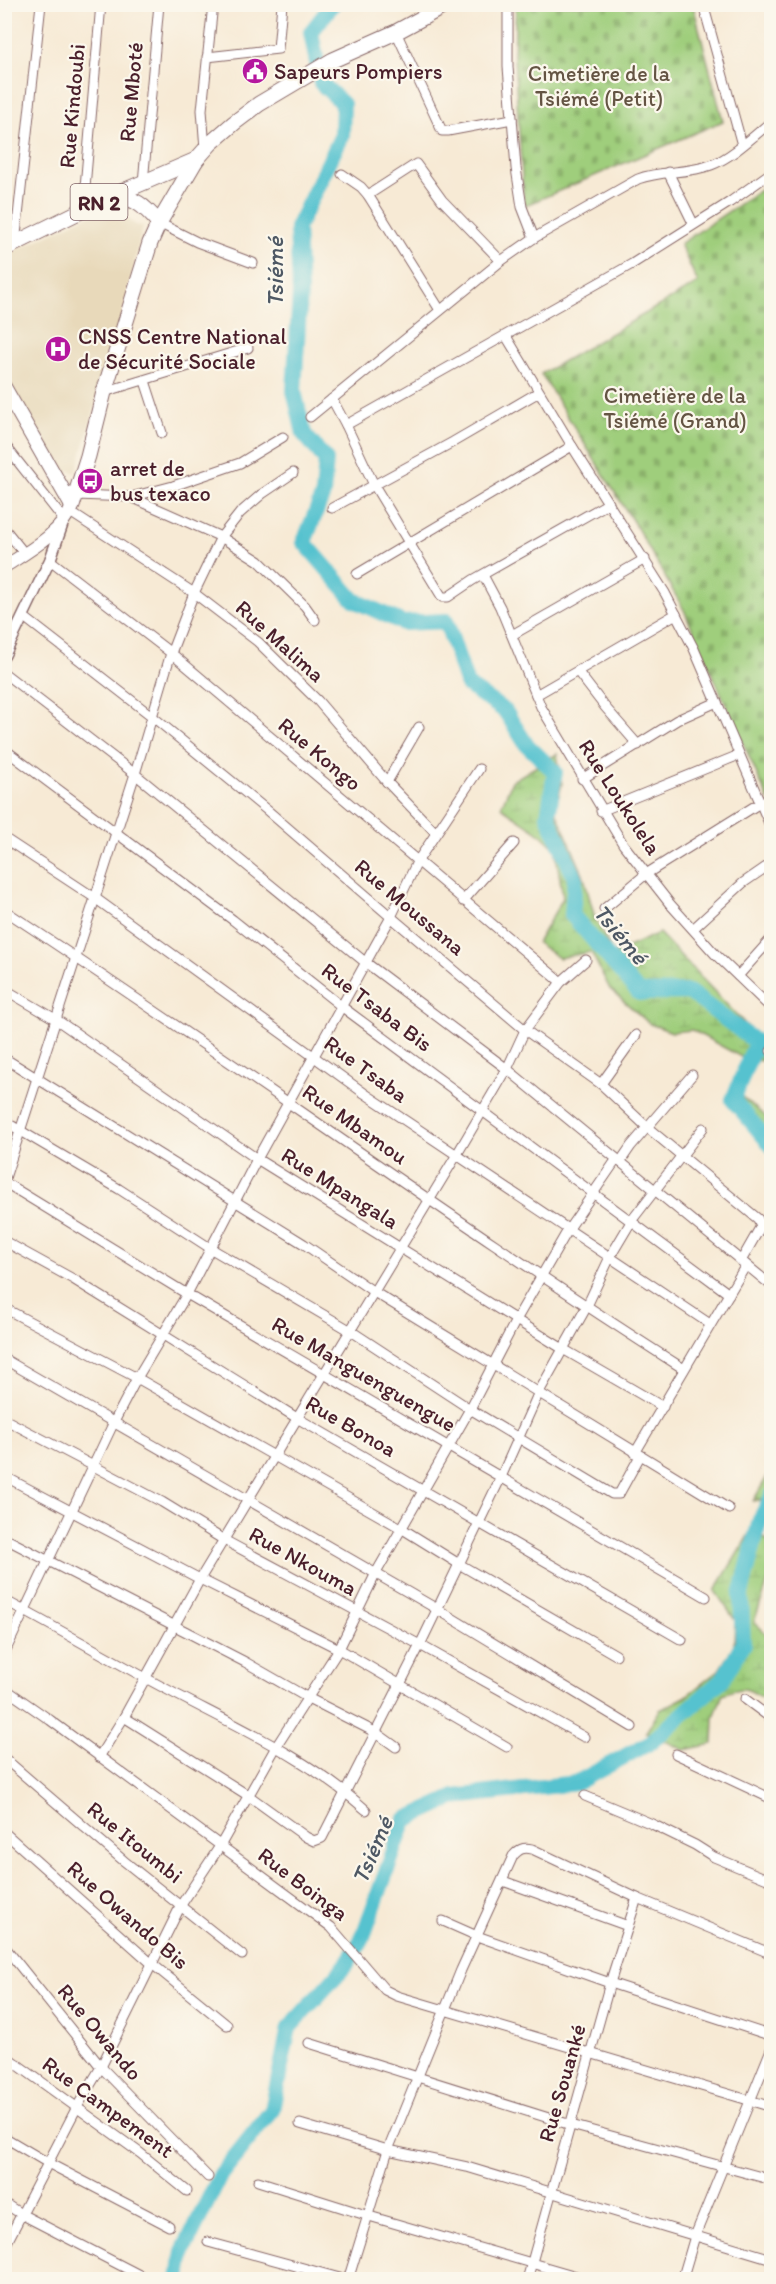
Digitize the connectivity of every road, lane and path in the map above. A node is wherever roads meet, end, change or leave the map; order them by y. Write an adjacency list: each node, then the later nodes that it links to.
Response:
1 (41, 4): 25 (street)
2 (101, 4): 21 (street, Rue Kindoubi)
3 (159, 4): 18 (street, Rue Mboté)
4 (213, 4): 10 (street)
5 (282, 4): 10 (street)
6 (448, 4): 9 (highway, RN 2)
7 (508, 4): 11 (street)
8 (703, 4): 13 (street)
9 (396, 32): 11 (street); 14 (highway, RN 2)
10 (207, 57): 14 (street)
11 (512, 119): 24 (street)
12 (771, 121): 13 (street)
13 (742, 145): 15 (street)
14 (200, 154): 18 (highway, RN 2); 22 (highway, RN 2)
15 (668, 172): 23 (street); 24 (street)
16 (771, 172): 23 (street)
17 (342, 174): 19 (street)
18 (143, 183): 20 (highway, RN 2)
19 (368, 195): 26 (street); 28 (street)
20 (105, 199): 21 (highway, RN 2); 22 (highway)
21 (83, 210): 25 (highway, RN 2)
22 (159, 223): 27 (street); 33 (highway, RN 2)
23 (693, 223): 29 (street)
24 (534, 238): 26 (street)
25 (10, 247)
26 (501, 261): 28 (street)
27 (253, 263)
28 (440, 310): 35 (street)
29 (506, 336): 34 (street); 37 (street)
30 (248, 348): 31 (street)
31 (145, 381): 33 (street); 38 (street)
32 (4, 387): 46 (main road)
33 (104, 392): 46 (highway, RN 2)
34 (539, 392): 41 (street); 43 (street)
35 (332, 399): 36 (street); 37 (street)
36 (310, 417)
37 (346, 425): 43 (street)
38 (162, 433)
39 (283, 437): 44 (street)
40 (4, 444): 46 (street, Rue Malima)
41 (572, 446): 45 (street); 50 (street)
42 (293, 473): 49 (street)
43 (374, 485): 47 (street); 50 (street)
44 (130, 498): 46 (street); 49 (street)
45 (609, 503): 52 (street); 56 (street)
46 (71, 508): 51 (main road); 53 (street); 57 (street, Rue Malima)
47 (332, 508)
48 (4, 528): 51 (street)
49 (221, 537): 57 (street); 60 (street)
50 (410, 542): 55 (street); 56 (street)
51 (24, 554): 54 (main road)
52 (645, 559): 58 (street); 61 (street)
53 (50, 560): 59 (street); 62 (street, Rue Kongo)
54 (4, 567)
55 (357, 574)
56 (483, 575): 61 (street, Rue Loukolela)
57 (194, 593): 62 (street); 76 (street, Rue Malima)
58 (676, 614): 64 (street); 67 (street)
59 (24, 617): 63 (street); 68 (street, Rue Moussana)
60 (315, 620)
61 (512, 635): 66 (street, Rue Loukolela)
62 (171, 653): 68 (street); 84 (street, Rue Kongo)
63 (4, 656)
64 (578, 672): 66 (street); 70 (street)
65 (4, 673): 74 (street)
66 (536, 695): 75 (street, Rue Loukolela)
67 (717, 702): 70 (street); 72 (street)
68 (153, 717): 74 (street); 91 (street, Rue Moussana)
69 (419, 728): 76 (street)
70 (638, 745): 75 (street)
71 (4, 749): 81 (street, Rue Tsaba Bis)
72 (739, 755): 77 (street); 78 (street)
73 (479, 769): 80 (street)
74 (135, 774): 81 (street); 96 (street)
75 (582, 779): 78 (street, Rue Loukolela)
76 (387, 782): 80 (street, Rue Malima)
77 (760, 803): 79 (street); 86 (street)
78 (602, 811): 86 (street, Rue Loukolela)
79 (771, 830)
80 (435, 832): 84 (street)
81 (115, 833): 87 (street); 100 (street, Rue Tsaba Bis)
82 (4, 838): 87 (street, Rue Tsaba)
83 (514, 843): 88 (street)
84 (417, 862): 88 (street, Rue Kongo); 91 (street)
85 (771, 863): 92 (street)
86 (646, 874): 89 (street); 92 (street, Rue Loukolela)
87 (95, 898): 94 (street); 105 (street, Rue Tsaba)
88 (464, 901): 98 (street, Rue Kongo)
89 (604, 909)
90 (4, 910): 94 (street, Rue Mbamou)
91 (391, 917): 96 (street); 103 (street, Rue Moussana)
92 (694, 928): 97 (street, Rue Loukolela)
93 (771, 938): 97 (street)
94 (76, 957): 102 (street); 111 (street, Rue Mbamou)
95 (586, 960): 98 (street)
96 (365, 962): 100 (street); 107 (street)
97 (738, 976): 101 (street, Rue Loukolela)
98 (561, 982): 103 (street)
99 (4, 989): 102 (street, Rue Mpangala)
100 (341, 1006): 105 (street); 112 (street, Rue Tsaba Bis)
101 (771, 1009)
102 (57, 1020): 109 (street); 119 (street, Rue Mpangala)
103 (525, 1030): 107 (street); 110 (street, Rue Moussana)
104 (636, 1035): 110 (street)
105 (314, 1056): 111 (street); 118 (street, Rue Tsaba)
106 (4, 1058): 109 (street)
107 (507, 1069): 112 (street); 120 (street)
108 (692, 1075): 114 (street)
109 (38, 1078): 116 (street); 125 (street)
110 (601, 1084): 114 (street, Rue Moussana)
111 (289, 1102): 119 (street); 124 (street, Rue Mbamou)
112 (483, 1110): 118 (street); 123 (street, Rue Tsaba Bis)
113 (4, 1121): 116 (street)
114 (648, 1128): 117 (street, Rue Moussana); 120 (street)
115 (703, 1128): 117 (street)
116 (20, 1131): 121 (street); 129 (street)
117 (680, 1155): 122 (street); 132 (street, Rue Moussana)
118 (456, 1156): 124 (street); 127 (street, Rue Tsaba)
119 (257, 1159): 125 (street); 130 (street, Rue Mpangala)
120 (618, 1161): 122 (street); 123 (street)
121 (4, 1182): 136 (street, Rue Manguenguengue)
122 (655, 1189): 126 (street); 132 (street)
123 (592, 1191): 126 (street, Rue Tsaba Bis); 127 (street)
124 (429, 1200): 130 (street); 133 (street, Rue Mbamou)
125 (236, 1201): 129 (street); 135 (street)
126 (632, 1220): 131 (street); 137 (street, Rue Tsaba Bis)
127 (568, 1230): 131 (street, Rue Tsaba); 133 (street)
128 (4, 1241): 143 (street, Rue Bonoa)
129 (210, 1248): 136 (street); 142 (street)
130 (400, 1249): 135 (street); 140 (street, Rue Mpangala)
131 (610, 1257): 138 (street); 141 (street, Rue Tsaba)
132 (744, 1263): 134 (street); 137 (street)
133 (542, 1277): 138 (street, Rue Mbamou); 140 (street)
134 (771, 1286)
135 (374, 1292): 142 (street); 146 (street)
136 (187, 1294): 143 (street); 148 (street, Rue Manguenguengue)
137 (729, 1294): 141 (street)
138 (587, 1306): 144 (street); 147 (street, Rue Mbamou)
139 (4, 1308): 149 (street)
140 (516, 1320): 144 (street, Rue Mpangala); 146 (street)
141 (710, 1324): 147 (street)
142 (351, 1331): 148 (street); 152 (street)
143 (163, 1335): 149 (street); 153 (street, Rue Bonoa)
144 (563, 1349): 150 (street); 151 (street, Rue Mpangala)
145 (4, 1359): 155 (street)
146 (493, 1366): 150 (street); 152 (street)
147 (684, 1369): 151 (street)
148 (325, 1374): 153 (street); 157 (street, Rue Manguenguengue)
149 (137, 1378): 155 (street); 159 (street)
150 (539, 1392): 156 (street); 158 (street)
151 (663, 1407): 158 (street)
152 (471, 1409): 156 (street); 157 (street)
153 (297, 1418): 159 (street); 163 (street, Rue Bonoa)
154 (4, 1419): 160 (street, Rue Nkouma)
155 (114, 1422): 160 (street); 164 (street)
156 (518, 1437): 158 (street); 162 (street)
157 (449, 1447): 162 (street, Rue Manguenguengue); 163 (street)
158 (638, 1454): 165 (street)
159 (275, 1457): 164 (street); 168 (street)
160 (94, 1466): 166 (street); 170 (street, Rue Nkouma)
161 (4, 1476): 166 (street)
162 (501, 1478): 167 (street); 175 (street, Rue Manguenguengue)
163 (424, 1491): 167 (street, Rue Bonoa); 168 (street)
164 (249, 1500): 170 (street); 173 (street)
165 (729, 1509)
166 (72, 1510): 171 (street); 174 (street)
167 (478, 1524): 172 (street); 181 (street, Rue Bonoa)
168 (401, 1528): 172 (street); 173 (street)
169 (4, 1538): 171 (street)
170 (224, 1540): 174 (street); 179 (street, Rue Nkouma)
171 (48, 1561): 178 (street); 180 (street)
172 (459, 1564): 177 (street); 185 (street)
173 (376, 1573): 177 (street); 179 (street)
174 (200, 1579): 180 (street); 183 (street)
175 (706, 1597)
176 (4, 1600): 178 (street)
177 (437, 1609): 182 (street); 193 (street)
178 (24, 1610): 184 (street); 186 (street)
179 (357, 1613): 182 (street, Rue Nkouma); 183 (street)
180 (174, 1626): 186 (street); 189 (street)
181 (682, 1640)
182 (420, 1645): 187 (street); 195 (street, Rue Nkouma)
183 (339, 1649): 187 (street); 189 (street)
184 (4, 1654)
185 (616, 1655)
186 (146, 1679): 191 (street); 196 (street)
187 (400, 1683): 194 (street); 198 (street)
188 (4, 1688): 200 (street, Rue Boinga)
189 (308, 1698): 194 (street); 196 (street)
190 (745, 1699): 192 (street)
191 (124, 1717): 200 (street); 203 (street)
192 (771, 1719)
193 (632, 1727)
194 (375, 1732): 197 (street); 202 (street)
195 (584, 1737)
196 (276, 1746): 202 (street); 203 (street)
197 (396, 1747)
198 (507, 1747)
199 (676, 1754): 205 (street)
200 (99, 1756): 208 (street, Rue Boinga)
201 (4, 1758): 212 (street, Rue Itoumbi)
202 (345, 1791): 203 (street); 206 (street)
203 (249, 1796): 208 (street)
204 (585, 1796): 210 (street)
205 (771, 1799)
206 (366, 1810)
207 (4, 1832): 219 (street, Rue Owando Bis)
208 (220, 1846): 212 (street); 221 (street, Rue Boinga)
209 (502, 1881): 211 (street); 214 (street); 215 (street)
210 (771, 1881)
211 (637, 1898): 214 (street, Rue Souanké); 218 (street)
212 (181, 1905): 217 (street, Rue Itoumbi); 219 (street)
213 (443, 1921): 215 (street)
214 (628, 1926): 220 (street, Rue Souanké)
215 (477, 1936): 220 (street); 221 (street)
216 (4, 1946): 228 (street, Rue Owando)
217 (242, 1954)
218 (771, 1954)
219 (152, 1963): 222 (street, Rue Owando Bis); 228 (street)
220 (610, 1983): 223 (street); 227 (street, Rue Souanké)
221 (444, 2009): 227 (street, Rue Boinga); 229 (street)
222 (227, 2025)
223 (771, 2036)
224 (309, 2043): 229 (street)
225 (771, 2047): 230 (street)
226 (4, 2055): 231 (street, Rue Campement)
227 (591, 2055): 230 (street, Rue Boinga); 234 (street, Rue Souanké)
228 (101, 2067): 231 (street); 239 (street, Rue Owando)
229 (418, 2077): 234 (street); 236 (street)
230 (751, 2100): 232 (street, Rue Boinga); 238 (street)
231 (77, 2106): 237 (street); 242 (street, Rue Campement)
232 (771, 2107)
233 (300, 2124): 236 (street)
234 (571, 2125): 238 (street); 243 (street, Rue Souanké)
235 (4, 2137): 237 (street)
236 (387, 2150): 243 (street); 246 (street)
237 (48, 2163): 245 (street); 247 (street)
238 (725, 2165): 240 (street); 248 (street)
239 (208, 2177)
240 (771, 2180)
241 (258, 2181): 246 (street)
242 (188, 2191)
243 (552, 2191): 248 (street); 252 (street, Rue Souanké)
244 (4, 2203): 245 (street)
245 (21, 2214): 250 (street); 254 (street)
246 (369, 2216): 252 (street); 256 (street)
247 (169, 2226)
248 (695, 2236): 251 (street); 259 (street)
249 (208, 2242): 256 (street)
250 (4, 2248)
251 (771, 2259)
252 (532, 2262): 257 (street, Rue Souanké); 258 (street)
253 (4, 2275): 255 (street)
254 (147, 2279)
255 (10, 2280)
256 (347, 2280)
257 (527, 2280)
258 (590, 2280)
259 (682, 2280)

